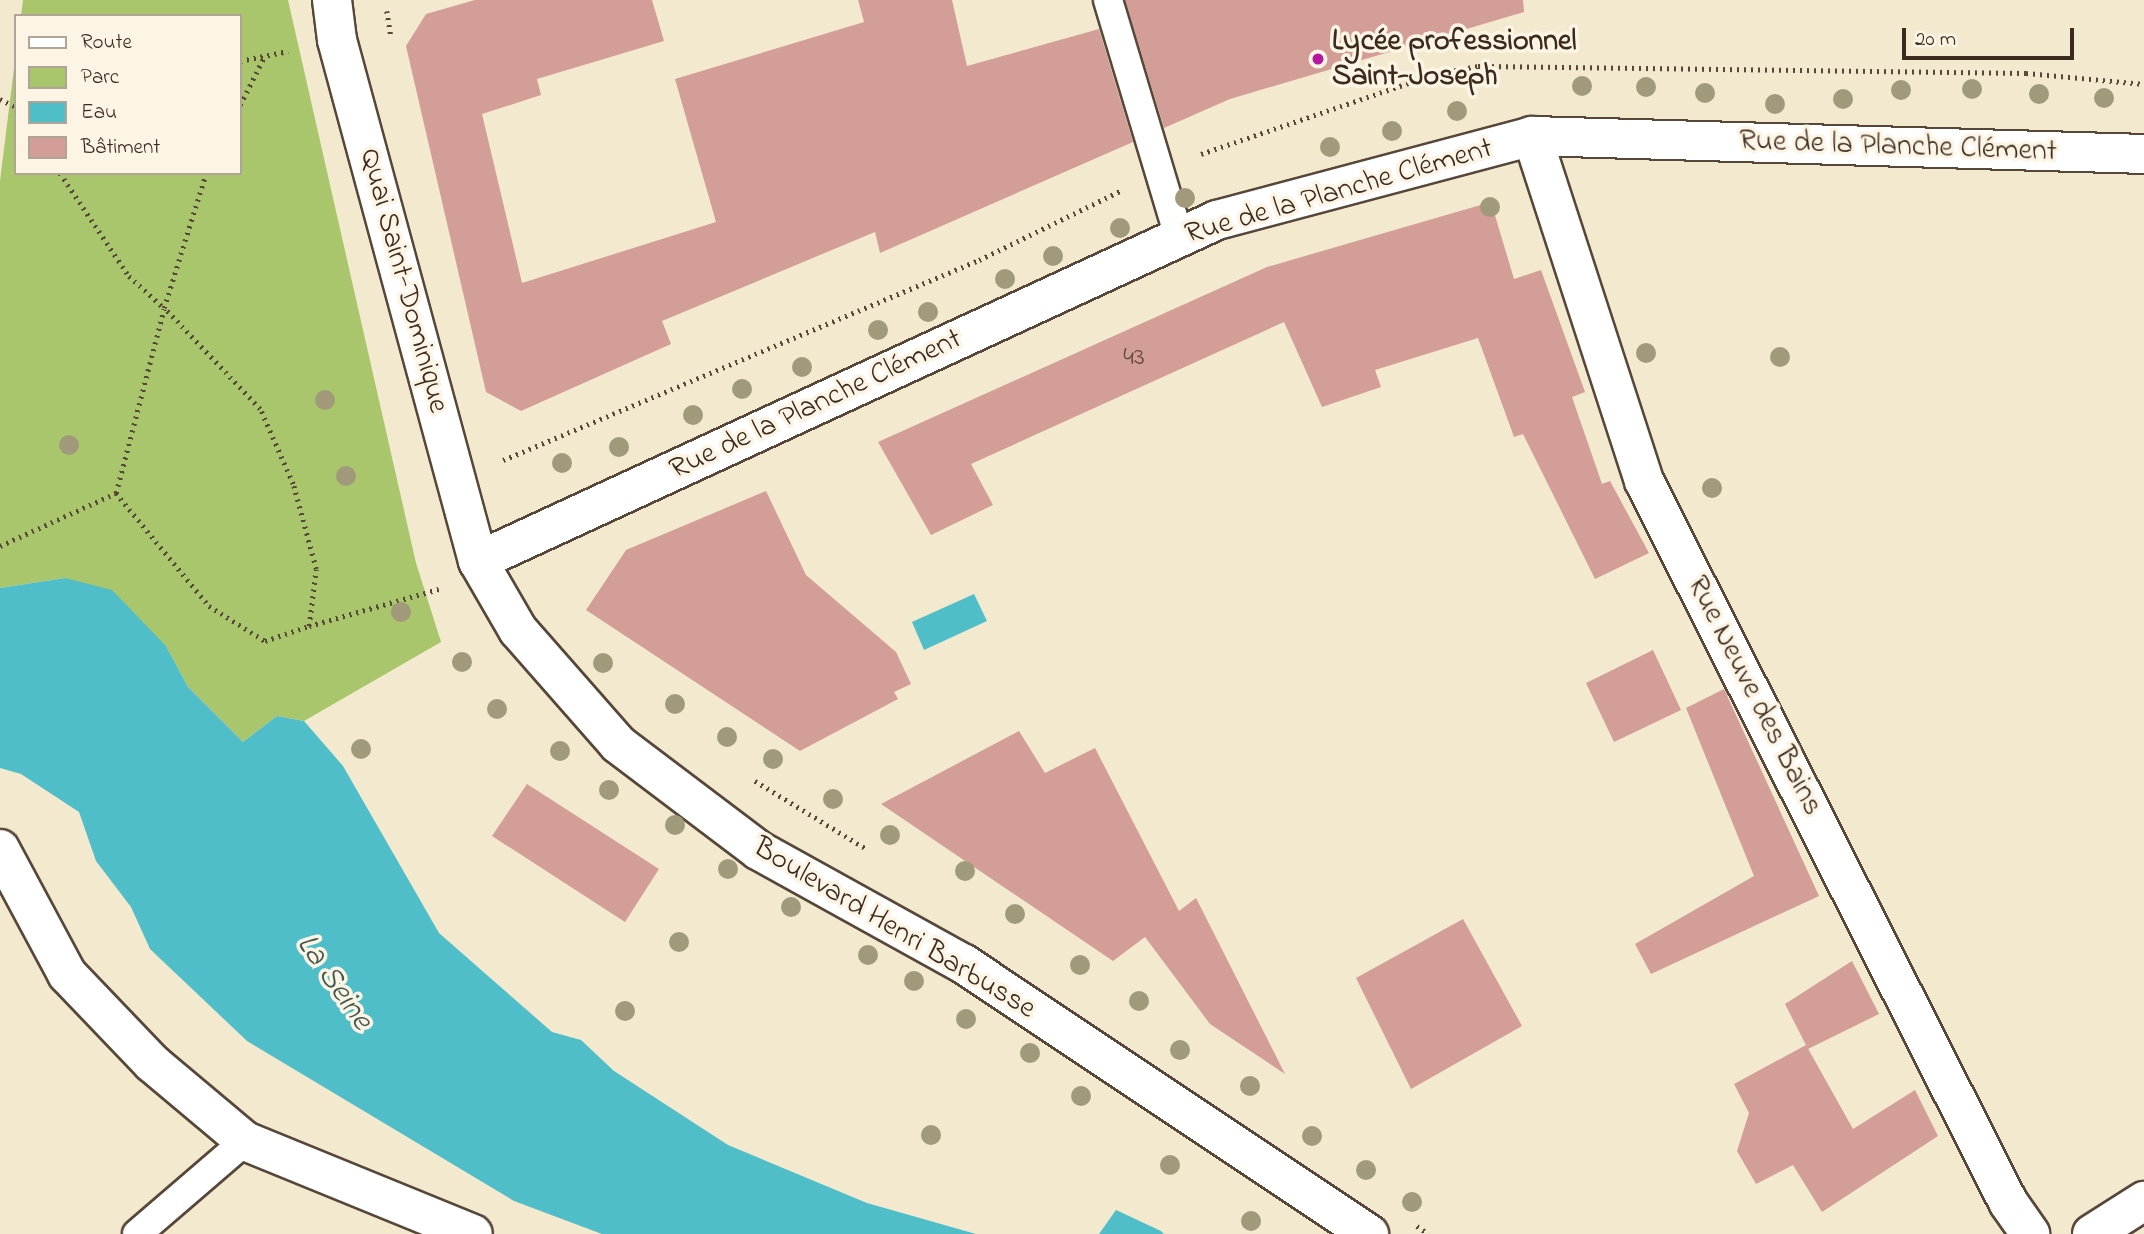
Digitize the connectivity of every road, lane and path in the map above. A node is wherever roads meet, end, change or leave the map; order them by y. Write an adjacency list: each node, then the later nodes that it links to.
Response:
1 (332, 0): 13 (street, Quai Saint-Dominique)
2 (1108, 0): 9 (lane)
3 (264, 56): 4 (path)
4 (242, 101)
5 (1532, 136): 6 (street, Rue de la Planche Clément); 9 (street, Rue de la Planche Clément); 21 (street, Rue Neuve des Bains)
6 (2144, 154)
7 (61, 175): 10 (path)
8 (205, 175): 10 (path)
9 (1179, 237): 13 (street, Rue de la Planche Clément)
10 (164, 308): 11 (path); 14 (path)
11 (116, 493): 12 (path); 14 (path)
12 (0, 546)
13 (482, 569): 14 (path); 20 (street, Boulevard Henri Barbusse)
14 (309, 626)
15 (2, 857): 16 (street)
16 (245, 1141): 18 (lane); 19 (street)
17 (2144, 1201): 22 (street)
18 (137, 1234)
19 (473, 1234)
20 (1369, 1234)
21 (2030, 1234)
22 (2092, 1234)

